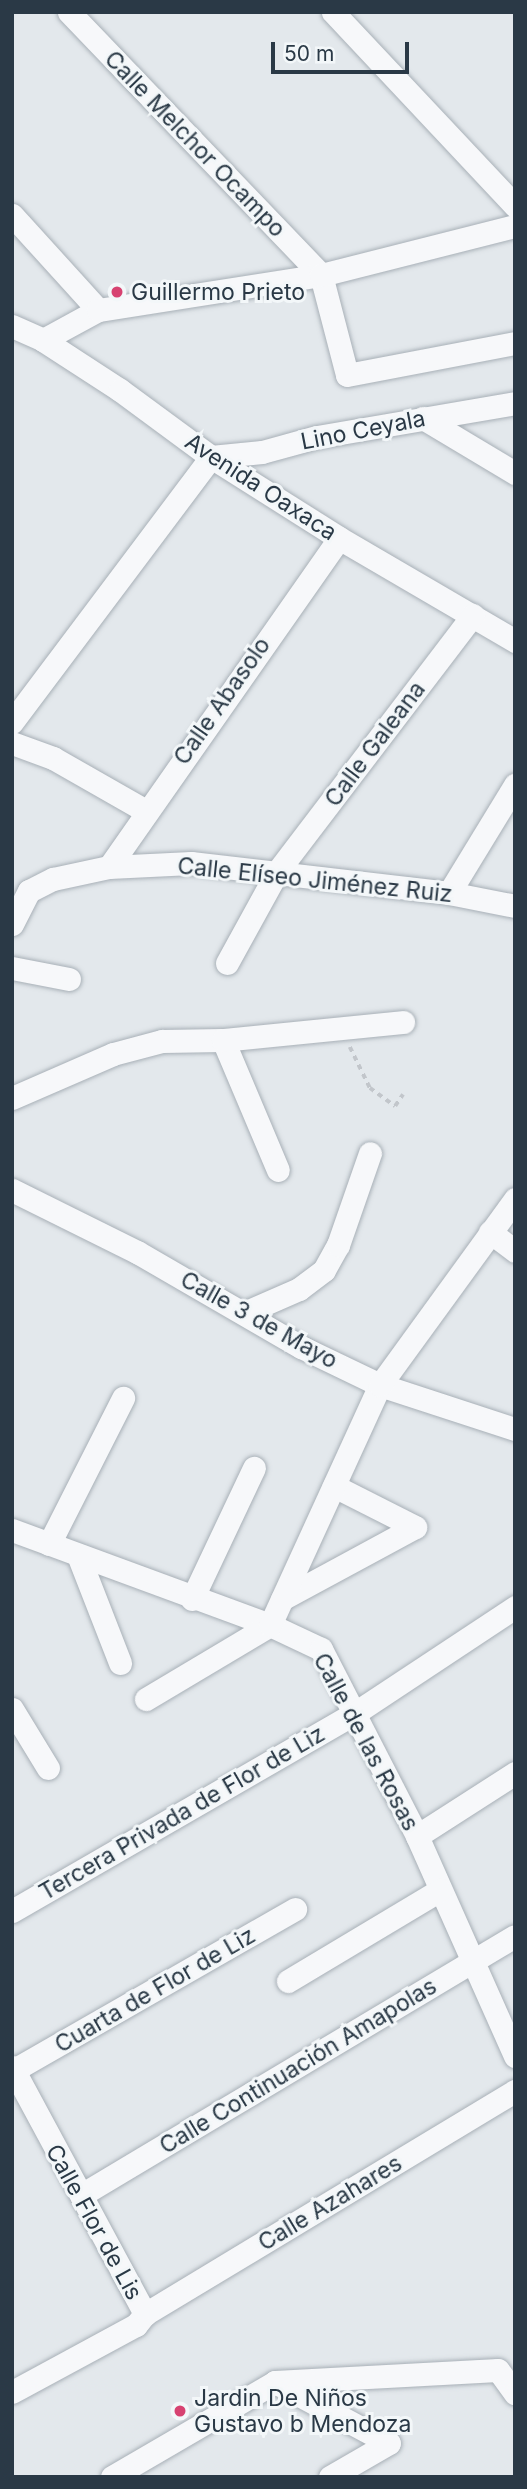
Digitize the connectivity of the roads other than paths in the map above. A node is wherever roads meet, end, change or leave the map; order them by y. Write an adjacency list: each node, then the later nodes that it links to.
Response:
1 (69, 12): 6 (street, Calle Melchor Ocampo)
2 (333, 12): 3 (street)
3 (515, 206)
4 (12, 215): 7 (street)
5 (515, 226): 6 (street)
6 (321, 275): 7 (street); 10 (street)
7 (98, 310): 9 (street)
8 (12, 326): 9 (street, Avenida Oaxaca)
9 (43, 340): 13 (street, Avenida Oaxaca)
10 (515, 343)
11 (515, 403): 12 (street, Lino Ceyala)
12 (423, 418): 13 (street, Lino Ceyala); 14 (street)
13 (211, 457): 15 (street, Avenida Oaxaca); 18 (street)
14 (515, 473)
15 (339, 538): 16 (street, Avenida Oaxaca); 21 (street, Calle Abasolo)
16 (472, 615): 17 (street, Avenida Oaxaca); 23 (street, Calle Galeana)
17 (515, 641)
18 (12, 722)
19 (12, 743): 21 (street)
20 (515, 785): 24 (street)
21 (146, 811): 22 (street, Calle Abasolo)
22 (108, 867): 23 (street, Calle Elíseo Jiménez Ruiz); 26 (street, Calle Elíseo Jiménez Ruiz)
23 (276, 873): 24 (street, Calle Elíseo Jiménez Ruiz); 27 (street, Calle Galeana)
24 (449, 893): 25 (street, Calle Elíseo Jiménez Ruiz)
25 (515, 906)
26 (12, 923)
27 (228, 963)
28 (12, 968): 29 (street)
29 (69, 979)
30 (403, 1022): 31 (street)
31 (223, 1040): 32 (street); 34 (street)
32 (12, 1098)
33 (369, 1153): 39 (street)
34 (278, 1170)
35 (12, 1190): 39 (street, Calle 3 de Mayo)
36 (515, 1199): 37 (street)
37 (490, 1232): 38 (street); 40 (street)
38 (515, 1251)
39 (244, 1313): 40 (street, Calle 3 de Mayo)
40 (380, 1385): 42 (street, Calle 3 de Mayo); 44 (street)
41 (123, 1398): 46 (street)
42 (515, 1429)
43 (254, 1468): 48 (street)
44 (334, 1486): 49 (street); 49 (street)
45 (12, 1530): 46 (street, Calle de las Rosas)
46 (48, 1544): 47 (street, Calle de las Rosas)
47 (78, 1555): 48 (street, Calle de las Rosas); 52 (street)
48 (192, 1599): 51 (street, Calle de las Rosas)
49 (282, 1599): 51 (street)
50 (515, 1607): 55 (street, Tercera Privada de Flor de Liz)
51 (270, 1625): 53 (street); 55 (street, Calle de las Rosas)
52 (120, 1663)
53 (146, 1699)
54 (12, 1709): 56 (street)
55 (352, 1715): 58 (street, Calle de las Rosas); 61 (street, Tercera Privada de Flor de Liz)
56 (48, 1768)
57 (515, 1773): 58 (street)
58 (417, 1836): 59 (street, Calle de las Rosas)
59 (440, 1890): 63 (street, Calle de las Rosas); 64 (street)
60 (295, 1909): 67 (street, Cuarta de Flor de Liz)
61 (12, 1911)
62 (515, 1936): 63 (street, Calle Continuación Amapolas)
63 (471, 1963): 65 (street, Calle de las Rosas); 69 (street, Calle Continuación Amapolas)
64 (288, 1981)
65 (507, 2015): 66 (street, Calle de las Rosas)
66 (515, 2056)
67 (13, 2068): 69 (street, Calle Flor de Lis)
68 (515, 2091): 70 (street, Calle Azahares)
69 (81, 2195): 70 (street, Calle Flor de Lis)
70 (145, 2314): 72 (street, Calle Flor de Lis)
71 (275, 2382): 73 (street); 74 (street); 75 (street)
72 (12, 2392)
73 (515, 2393)
74 (112, 2477)
75 (330, 2477)

